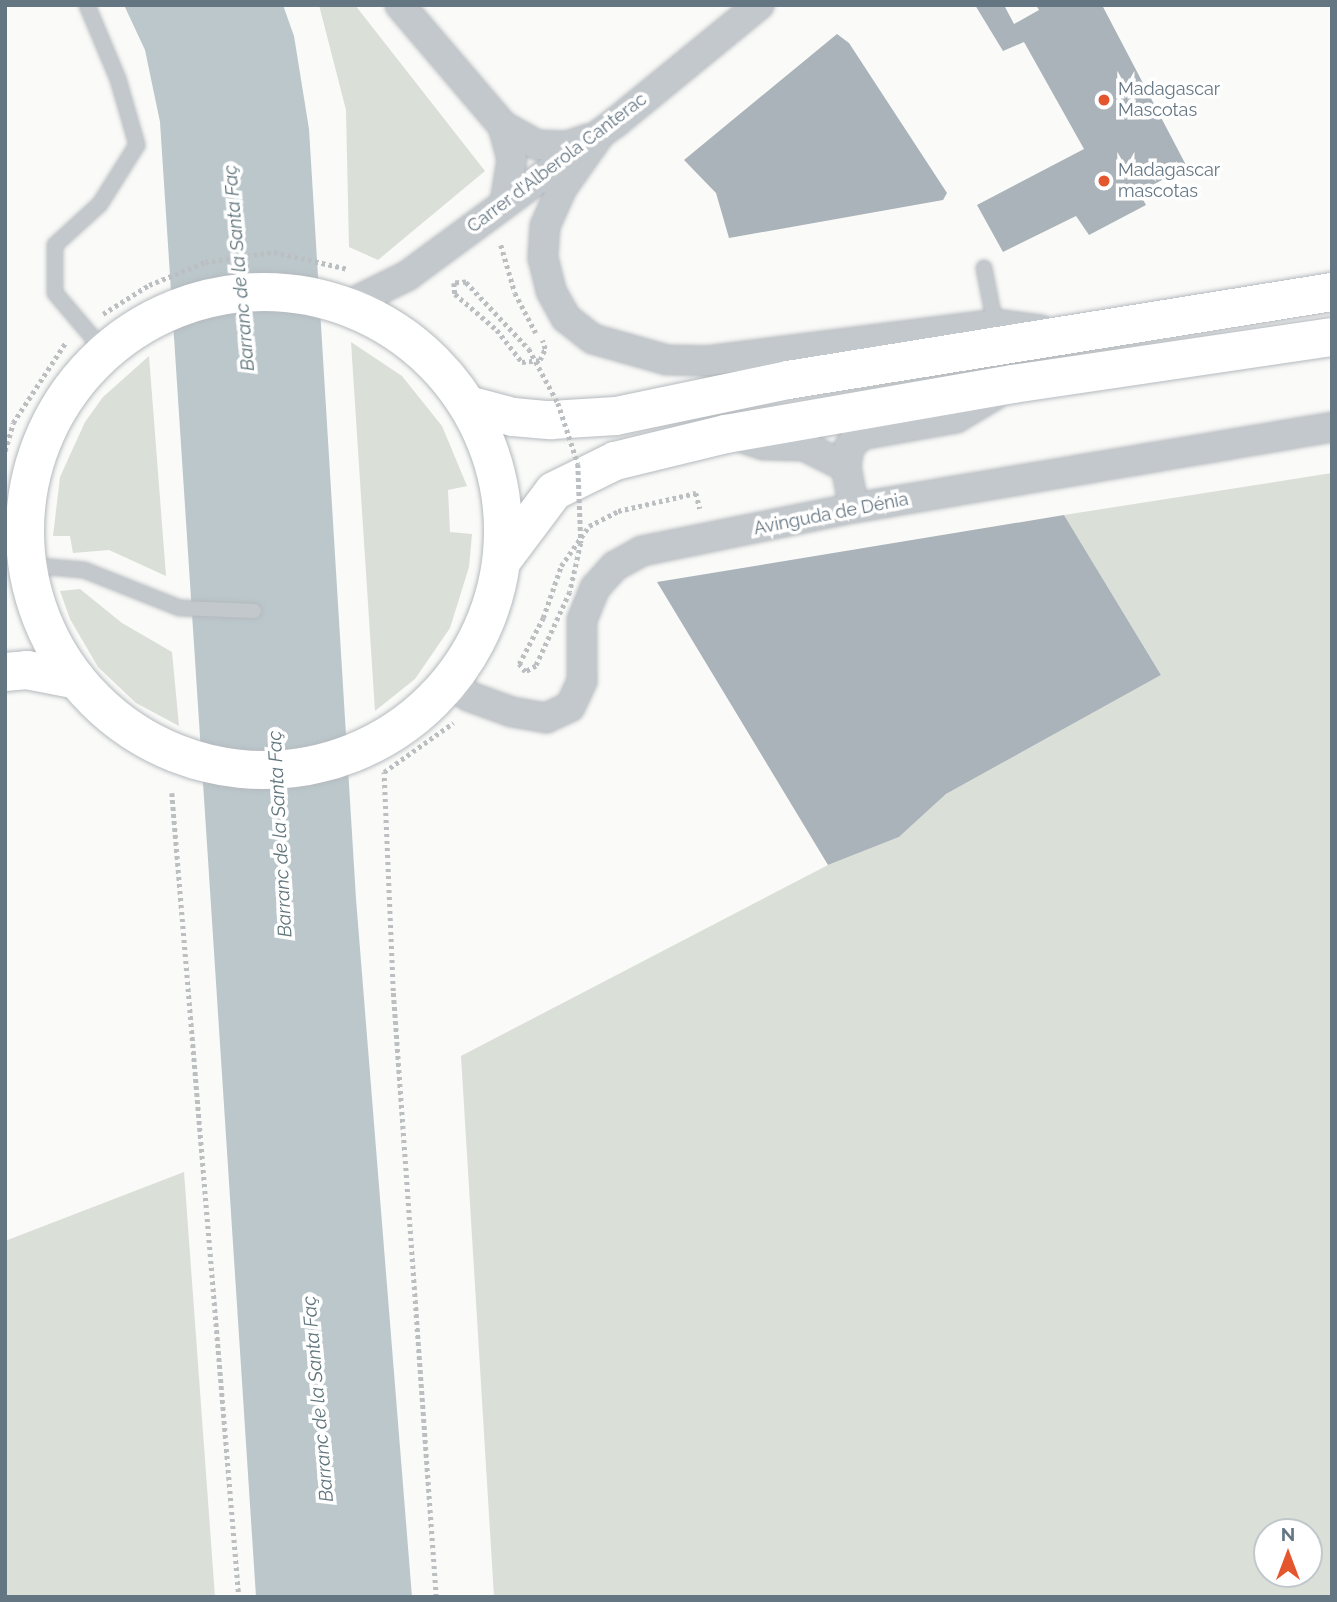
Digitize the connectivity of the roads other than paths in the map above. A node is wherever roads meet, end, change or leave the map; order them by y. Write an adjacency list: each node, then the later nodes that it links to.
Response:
1 (87, 5): 13 (lane)
2 (400, 5): 4 (street)
3 (759, 5): 5 (street, Carrer d'Alberola Canterac)
4 (503, 126): 5 (street); 6 (street)
5 (600, 134): 6 (street, Carrer d'Alberola Canterac); 10 (street)
6 (505, 202): 9 (street, Carrer d'Alberola Canterac)
7 (984, 268): 10 (lane)
8 (1332, 292): 11 (main road)
9 (339, 293): 13 (main road); 15 (main road)
10 (995, 324): 11 (street)
11 (1064, 333): 15 (main road)
12 (1332, 337): 14 (main road)
13 (93, 340): 19 (main road)
14 (1013, 384): 17 (main road); 18 (street)
15 (468, 405): 22 (main road)
16 (1332, 427): 20 (street, Avinguda de Dénia)
17 (726, 434): 18 (street); 22 (main road)
18 (846, 467): 20 (street)
19 (27, 500): 21 (main road); 23 (main road)
20 (854, 508): 26 (street, Avinguda de Dénia)
21 (5, 531)
22 (503, 559): 26 (main road)
23 (27, 565): 24 (lane); 27 (main road)
24 (254, 611)
25 (5, 672): 27 (main road)
26 (452, 679): 27 (main road)
27 (77, 680)

